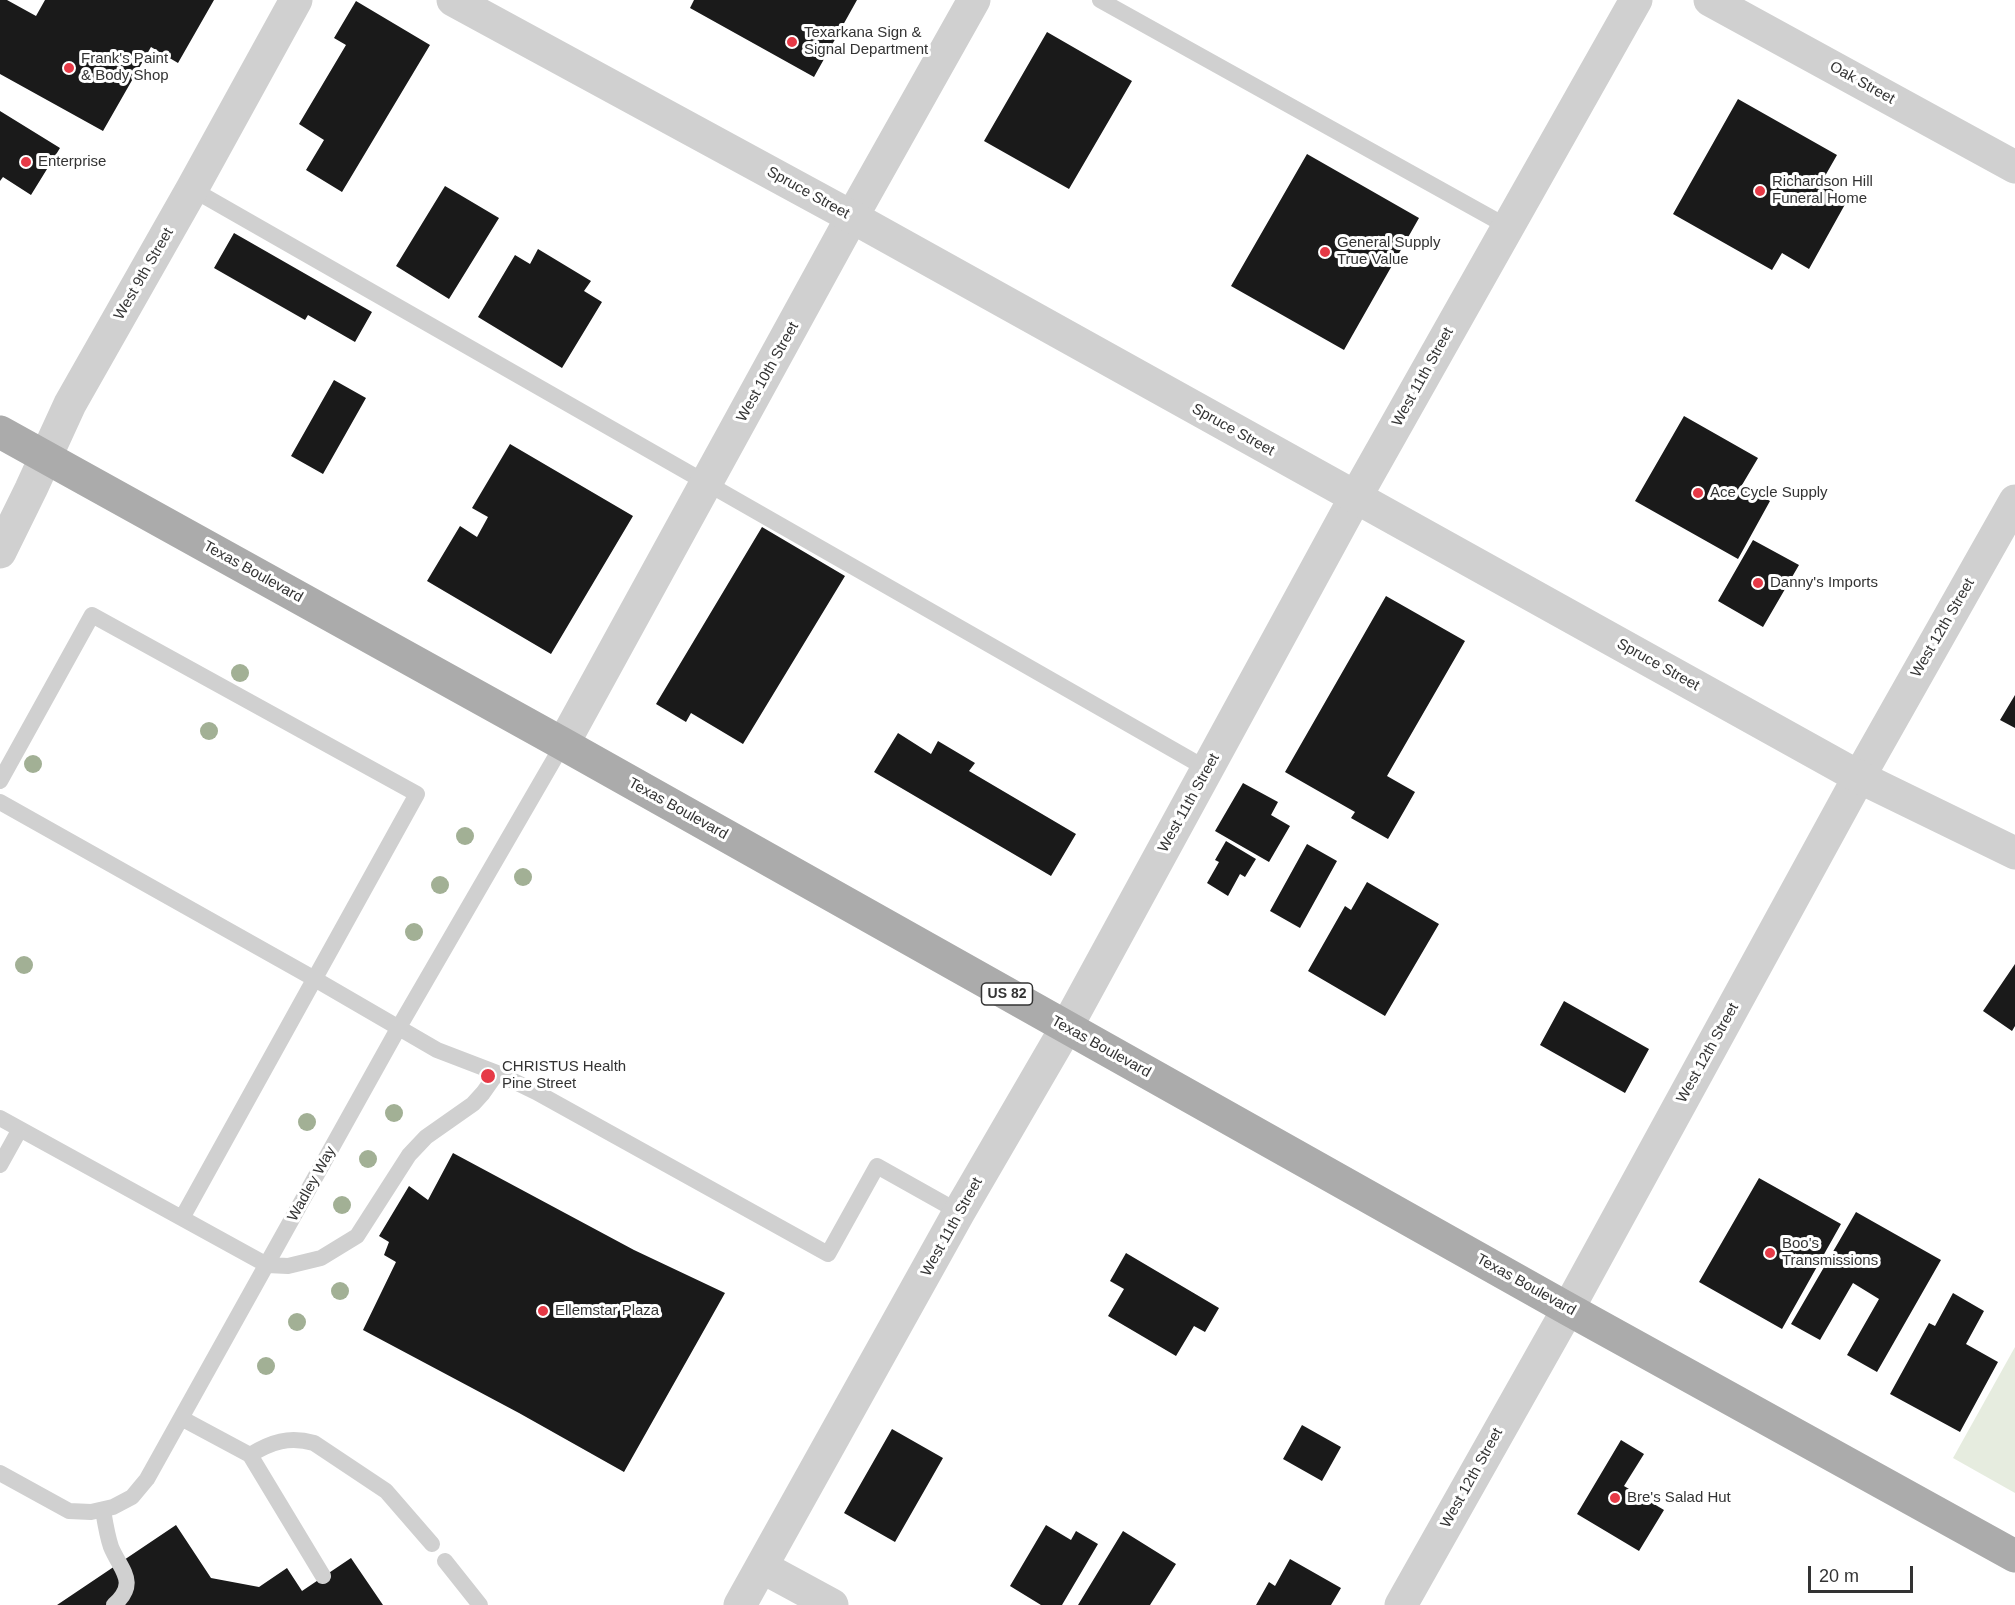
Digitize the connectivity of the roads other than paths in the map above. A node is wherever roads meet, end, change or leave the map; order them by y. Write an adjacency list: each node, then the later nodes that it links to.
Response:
1 (296, 0): 8 (street, West 9th Street)
2 (453, 0): 9 (street, Spruce Street)
3 (974, 0): 9 (street, West 10th Street)
4 (1100, 0): 10 (lane)
5 (1636, 0): 10 (street, West 11th Street)
6 (1710, 0): 7 (street, Oak Street)
7 (2015, 166)
8 (192, 189): 12 (street, West 9th Street); 13 (lane)
9 (852, 218): 13 (street, West 10th Street); 14 (street, Spruce Street)
10 (1508, 227): 14 (street, West 11th Street)
11 (0, 432): 12 (main road, Texas Boulevard / US 82)
12 (45, 457): 16 (street, West 9th Street); 17 (main road, Texas Boulevard / US 82)
13 (707, 483): 17 (street, West 10th Street); 18 (lane)
14 (1354, 498): 18 (street, West 11th Street); 19 (street, Spruce Street)
15 (2015, 501): 19 (street, West 12th Street)
16 (0, 552)
17 (563, 744): 24 (lane, Wadley Way); 25 (main road, Texas Boulevard / US 82)
18 (1207, 769): 25 (street, West 11th Street)
19 (1859, 777): 22 (street, Spruce Street); 33 (street, West 12th Street)
20 (0, 781): 23 (lane)
21 (0, 802): 23 (lane)
22 (2015, 853)
23 (314, 978): 24 (lane); 31 (lane)
24 (399, 1027): 26 (lane); 32 (lane, Wadley Way)
25 (1066, 1028): 30 (street, West 11th Street); 33 (main road, Texas Boulevard / US 82)
26 (497, 1073): 30 (lane); 32 (lane)
27 (0, 1118): 28 (lane)
28 (20, 1129): 29 (lane); 31 (lane)
29 (0, 1166)
30 (959, 1212): 41 (street, West 11th Street)
31 (182, 1218): 32 (lane)
32 (267, 1265): 34 (lane, Wadley Way)
33 (1568, 1309): 39 (main road, Texas Boulevard / US 82); 47 (street, West 12th Street)
34 (181, 1418): 35 (lane); 37 (lane, Wadley Way)
35 (250, 1455): 38 (lane); 42 (lane)
36 (0, 1473): 37 (lane, Wadley Way)
37 (103, 1510): 43 (lane)
38 (432, 1544)
39 (2015, 1556)
40 (445, 1561): 44 (lane)
41 (762, 1567): 45 (street, West 11th Street); 46 (street)
42 (324, 1576)
43 (114, 1605)
44 (480, 1605)
45 (740, 1605)
46 (832, 1605)
47 (1401, 1605)

